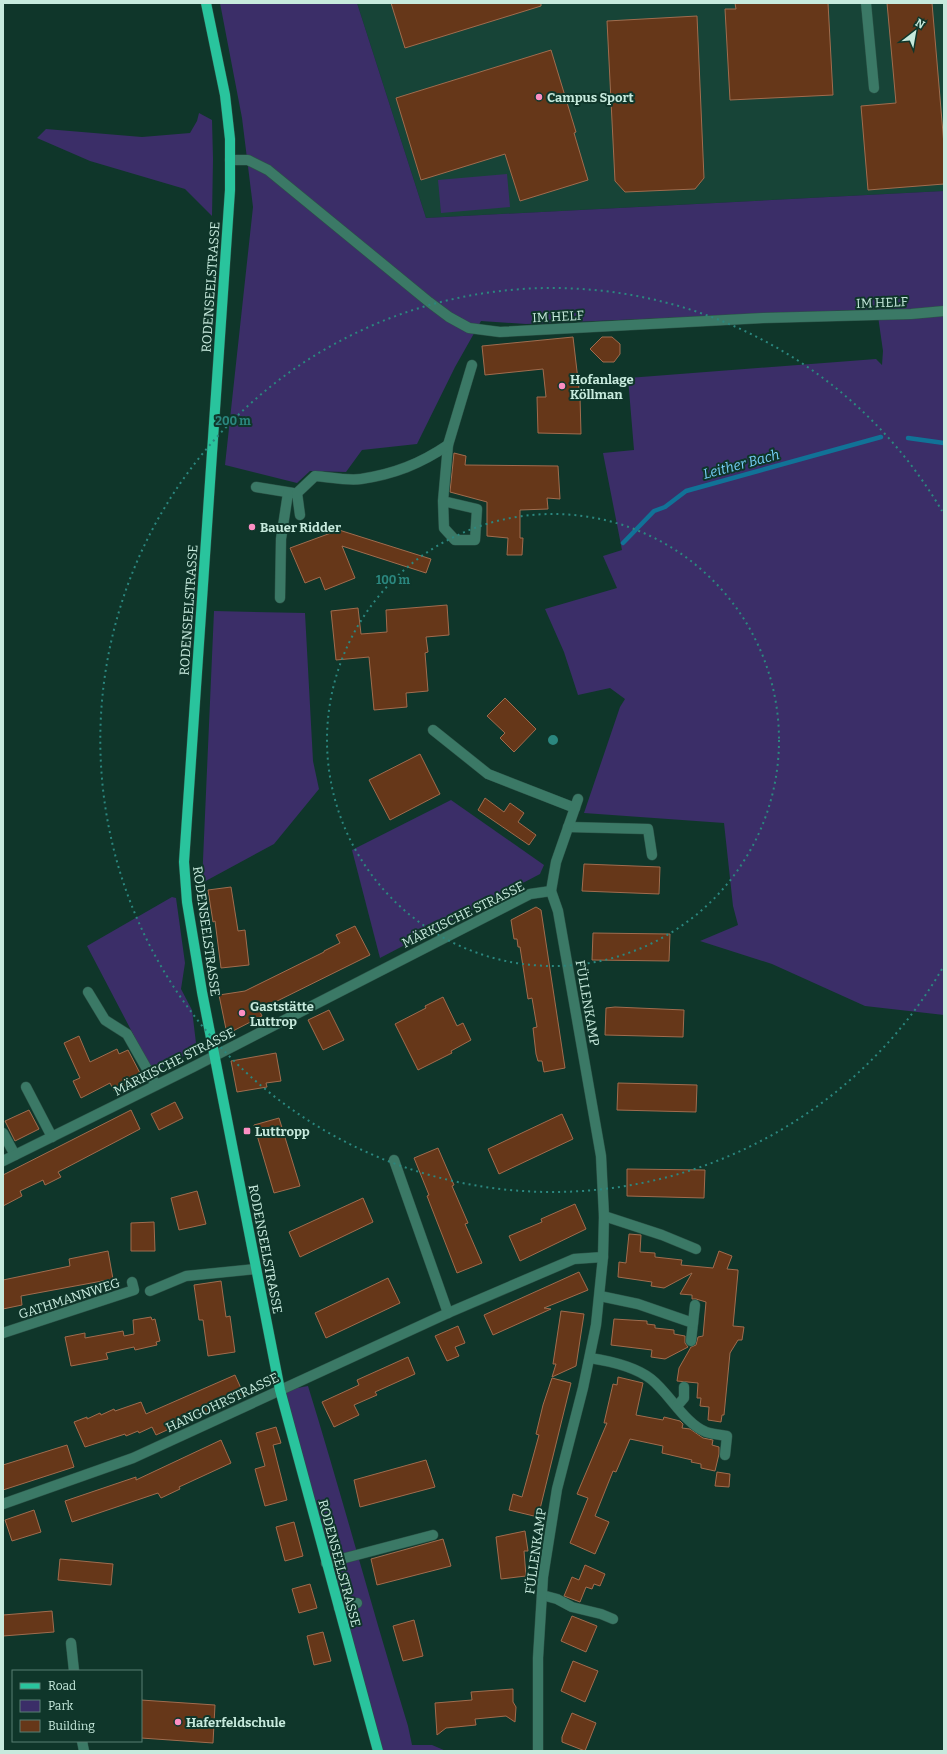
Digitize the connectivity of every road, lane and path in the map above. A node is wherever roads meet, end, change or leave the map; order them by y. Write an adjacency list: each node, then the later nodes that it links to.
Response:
1 (206, 3): 4 (main road, RODENSEELSTRASSE)
2 (866, 3): 3 (street)
3 (874, 88)
4 (230, 160): 5 (street, IM HELF); 18 (main road, RODENSEELSTRASSE)
5 (944, 311)
6 (472, 365): 7 (street)
7 (448, 445): 9 (street); 10 (street)
8 (256, 486): 9 (street)
9 (292, 493): 11 (street); 12 (street)
10 (443, 501): 10 (street)
11 (300, 515)
12 (280, 598)
13 (433, 730): 14 (street, FÜLLENKAMP)
14 (568, 827): 15 (street); 16 (street, FÜLLENKAMP)
15 (652, 855)
16 (551, 891): 18 (street, MÄRKISCHE STRASSE); 26 (street, FÜLLENKAMP)
17 (88, 992): 19 (street)
18 (215, 1055): 19 (street, MÄRKISCHE STRASSE); 29 (main road, RODENSEELSTRASSE)
19 (156, 1085): 22 (street, MÄRKISCHE STRASSE)
20 (26, 1086): 22 (street)
21 (3, 1133): 23 (street)
22 (52, 1137): 23 (street, MÄRKISCHE STRASSE)
23 (15, 1155): 25 (street, MÄRKISCHE STRASSE)
24 (394, 1160): 34 (street)
25 (3, 1161)
26 (604, 1216): 27 (street); 28 (street, FÜLLENKAMP)
27 (696, 1250)
28 (603, 1257): 32 (street, FÜLLENKAMP); 34 (street, HANGOHRSTRASSE)
29 (256, 1269): 31 (street); 40 (main road, RODENSEELSTRASSE)
30 (132, 1282): 36 (street, GATHMANNWEG)
31 (150, 1291)
32 (600, 1296): 35 (street); 38 (street, FÜLLENKAMP)
33 (695, 1305): 35 (street)
34 (448, 1313): 40 (street, HANGOHRSTRASSE)
35 (693, 1323): 37 (street)
36 (3, 1333)
37 (691, 1341)
38 (590, 1358): 41 (street); 46 (street, FÜLLENKAMP)
39 (684, 1387): 41 (street)
40 (280, 1390): 43 (street, HANGOHRSTRASSE); 45 (main road, RODENSEELSTRASSE)
41 (677, 1406): 42 (street)
42 (725, 1455)
43 (3, 1504)
44 (433, 1535): 45 (street)
45 (326, 1563): 48 (main road, RODENSEELSTRASSE)
46 (542, 1595): 49 (street); 53 (street, FÜLLENKAMP)
47 (358, 1602): 48 (street)
48 (339, 1608): 52 (main road, RODENSEELSTRASSE)
49 (613, 1619)
50 (71, 1643): 51 (street)
51 (74, 1670)
52 (378, 1751)
53 (538, 1751)

